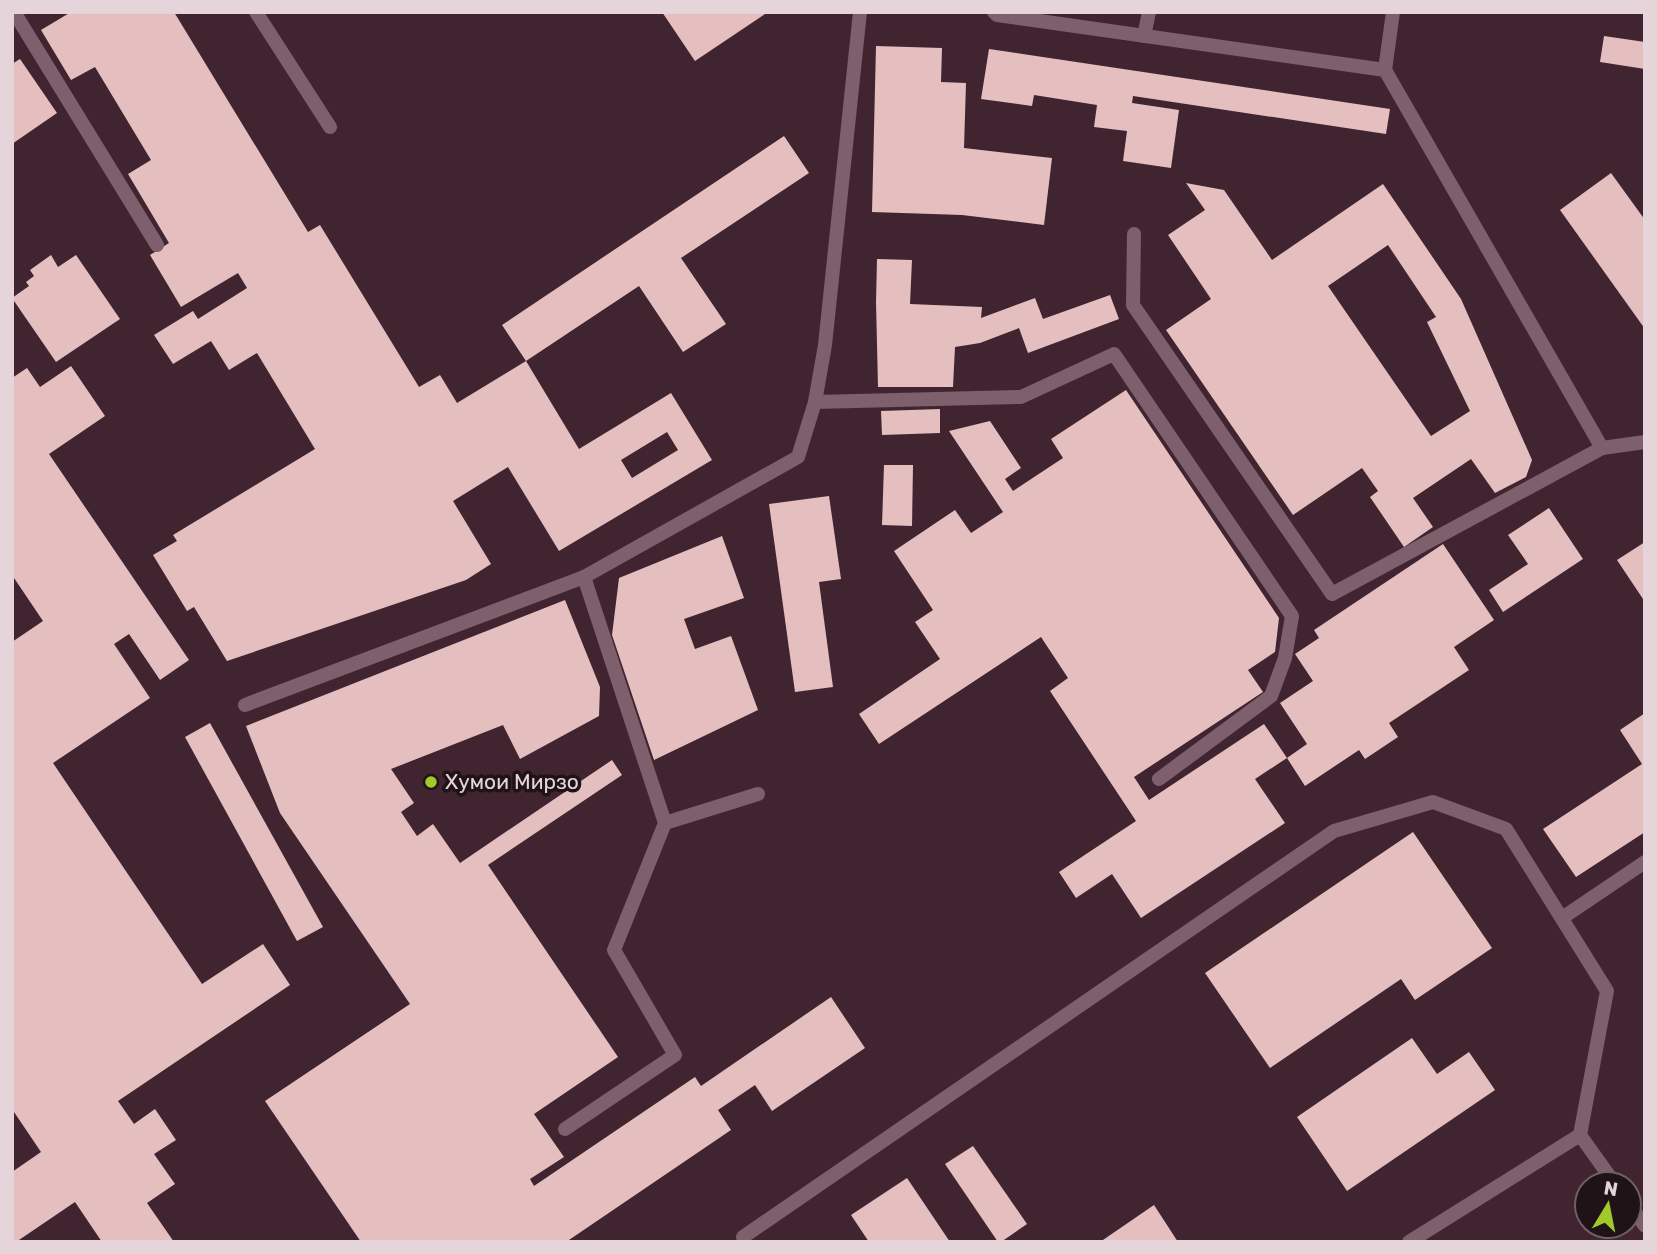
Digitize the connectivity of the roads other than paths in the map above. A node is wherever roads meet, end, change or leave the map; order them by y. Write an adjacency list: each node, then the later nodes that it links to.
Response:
1 (14, 12): 11 (lane)
2 (256, 12): 9 (lane)
3 (860, 12): 12 (lane)
4 (994, 12): 7 (lane)
5 (1149, 12): 7 (lane)
6 (1393, 12): 8 (lane)
7 (1144, 36): 8 (lane)
8 (1385, 70): 14 (lane)
9 (330, 127)
10 (1134, 234): 14 (lane)
11 (157, 244)
12 (815, 402): 15 (lane); 17 (lane)
13 (1645, 442): 14 (lane)
14 (1602, 449)
15 (584, 577): 16 (lane); 19 (lane)
16 (245, 705)
17 (1159, 779)
18 (758, 794): 19 (lane)
19 (665, 823): 22 (lane)
20 (1645, 862): 21 (lane)
21 (1562, 918): 23 (lane); 25 (lane)
22 (565, 1129)
23 (1580, 1135): 24 (lane); 26 (lane)
24 (1605, 1170)
25 (743, 1237)
26 (1409, 1242)

